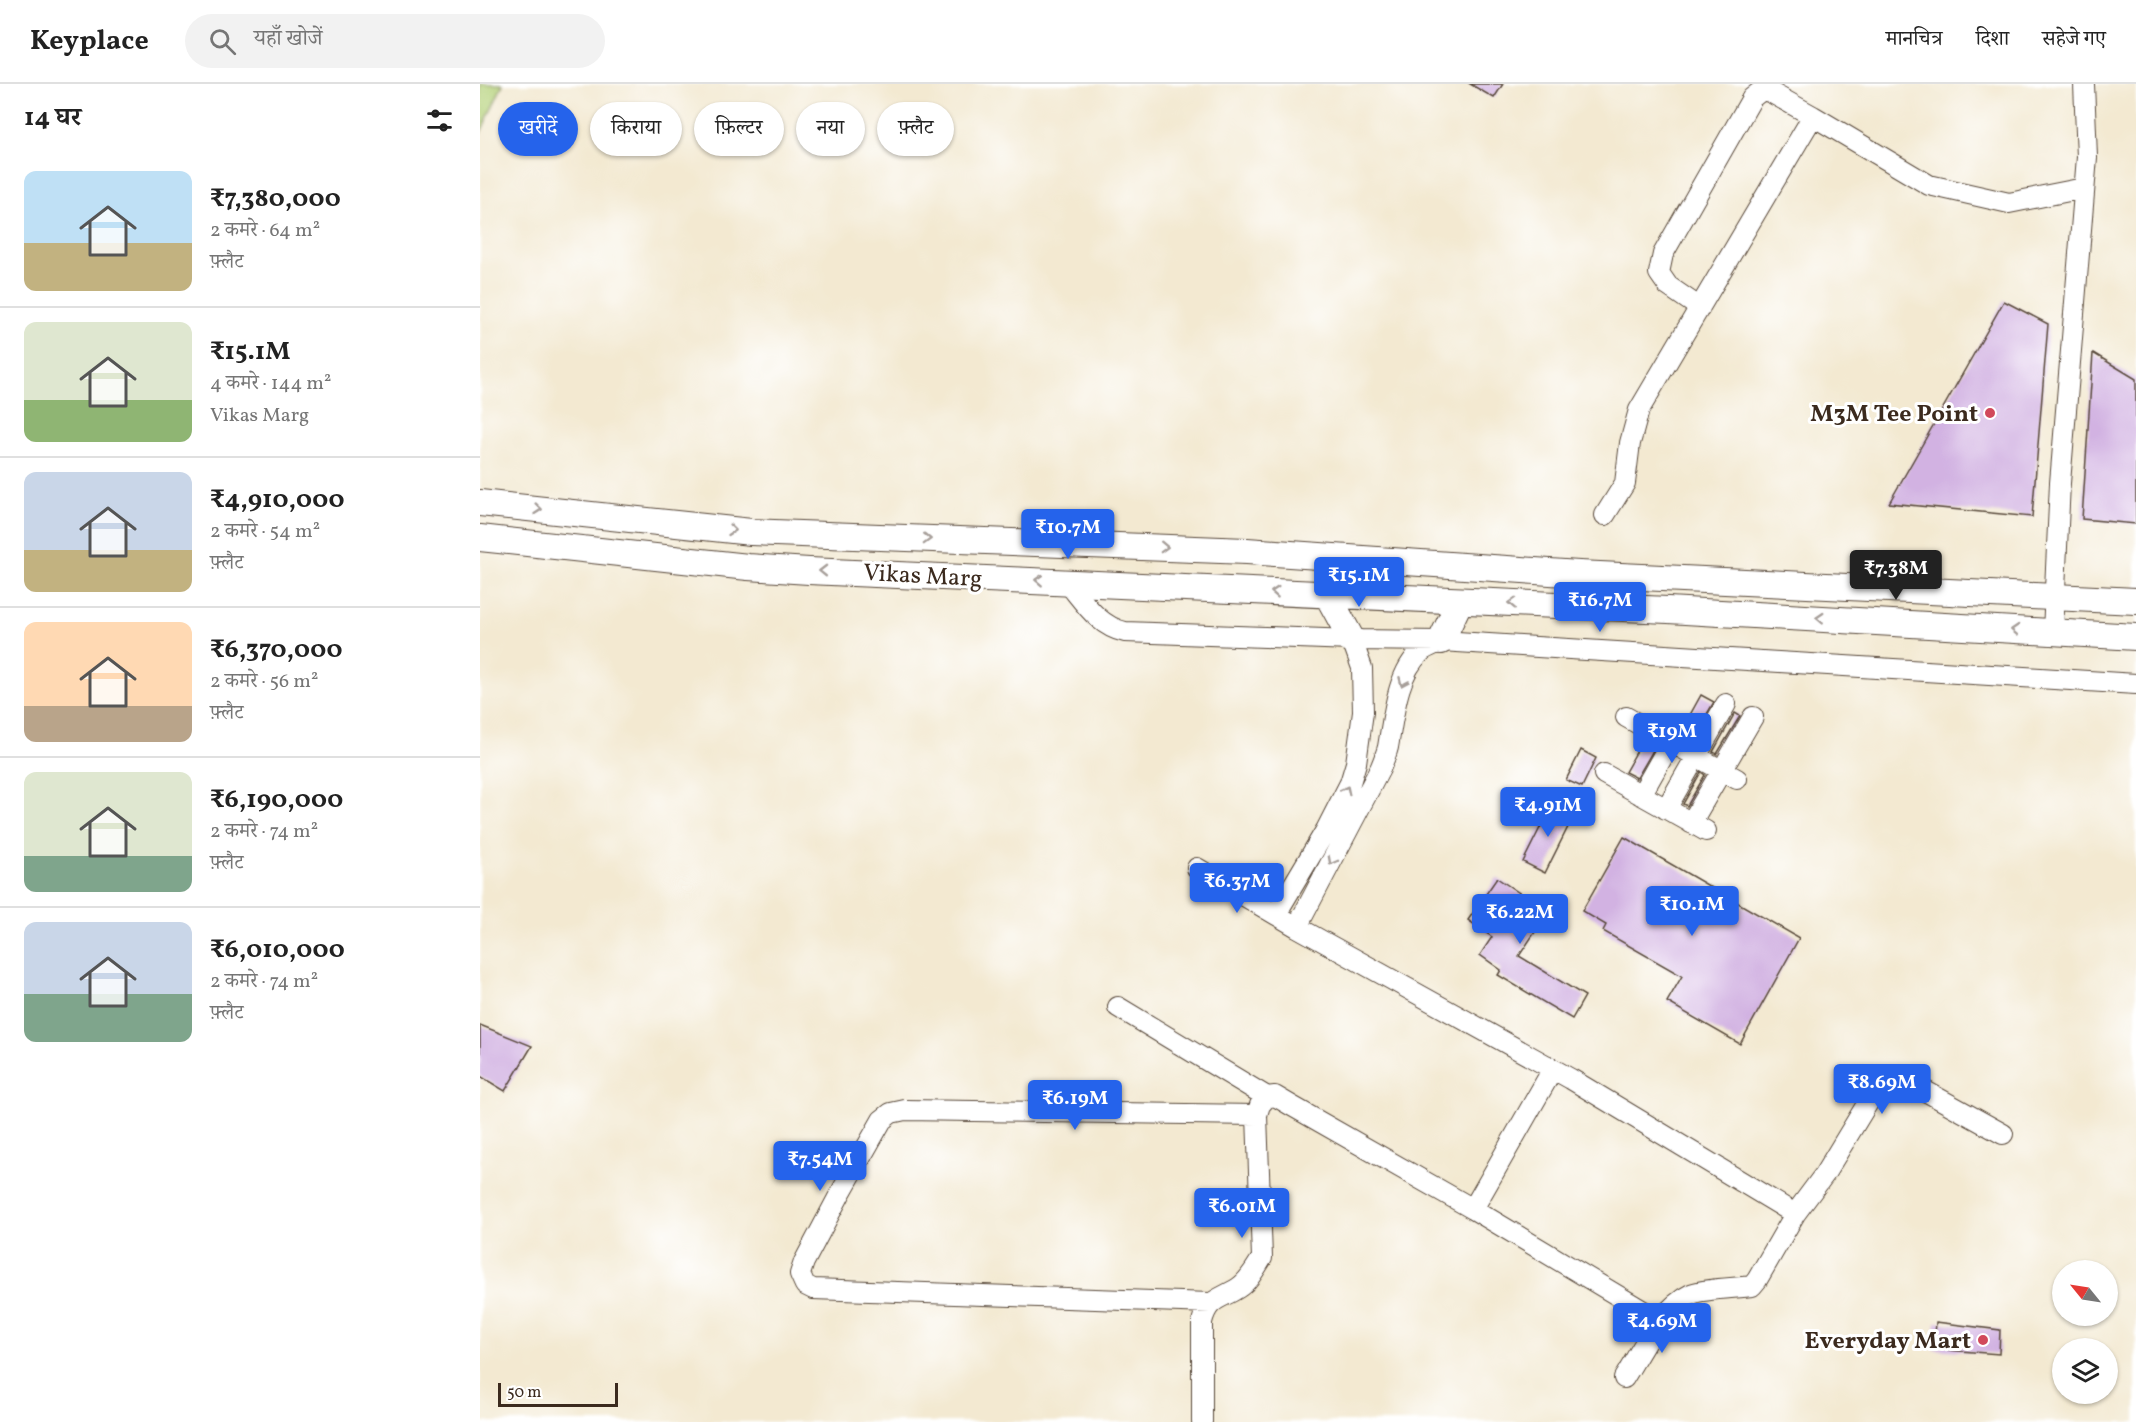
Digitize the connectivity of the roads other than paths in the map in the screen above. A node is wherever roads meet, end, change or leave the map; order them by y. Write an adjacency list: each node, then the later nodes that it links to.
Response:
1 (2084, 84): 3 (street)
2 (1813, 116): 3 (street); 4 (street); 4 (street)
3 (2084, 188): 10 (street)
4 (1700, 308): 6 (street)
5 (480, 503): 10 (main road, one-way to 10)
6 (1605, 515)
7 (480, 538): 8 (main road, Vikas Marg, one-way to 7)
8 (1067, 582): 9 (main road, Vikas Marg, one-way to 8); 15 (street)
9 (1328, 596): 11 (main road, Vikas Marg); 15 (main road)
10 (2055, 597): 12 (main road); 13 (street)
11 (1460, 601): 13 (main road, Vikas Marg, one-way to 11); 16 (main road)
12 (2136, 602)
13 (2053, 632): 14 (main road, Vikas Marg)
14 (2136, 637)
15 (1352, 640): 16 (street); 21 (street)
16 (1441, 641): 17 (street); 22 (street, one-way to 22)
17 (2136, 684)
18 (1726, 704): 24 (street)
19 (1626, 717): 23 (street)
20 (1753, 717): 26 (street)
21 (1360, 729): 22 (street); 30 (street, one-way to 21)
22 (1389, 732): 31 (street, one-way to 31)
23 (1671, 742): 24 (street); 27 (street)
24 (1696, 756): 26 (street); 28 (street)
25 (1604, 774): 27 (street)
26 (1729, 775): 28 (street)
27 (1641, 795): 28 (street)
28 (1666, 809)
29 (1197, 868): 30 (street)
30 (1276, 914): 31 (street)
31 (1297, 927): 33 (street)
32 (1118, 1007): 34 (street)
33 (1553, 1069): 37 (street); 38 (street)
34 (1267, 1097): 35 (street); 37 (street)
35 (1257, 1115): 39 (street); 39 (street)
36 (2003, 1134): 38 (street)
37 (1473, 1209): 40 (street)
38 (1795, 1214): 40 (street)
39 (1210, 1303): 42 (street)
40 (1660, 1321): 41 (street)
41 (1624, 1378)
42 (1202, 1422)

